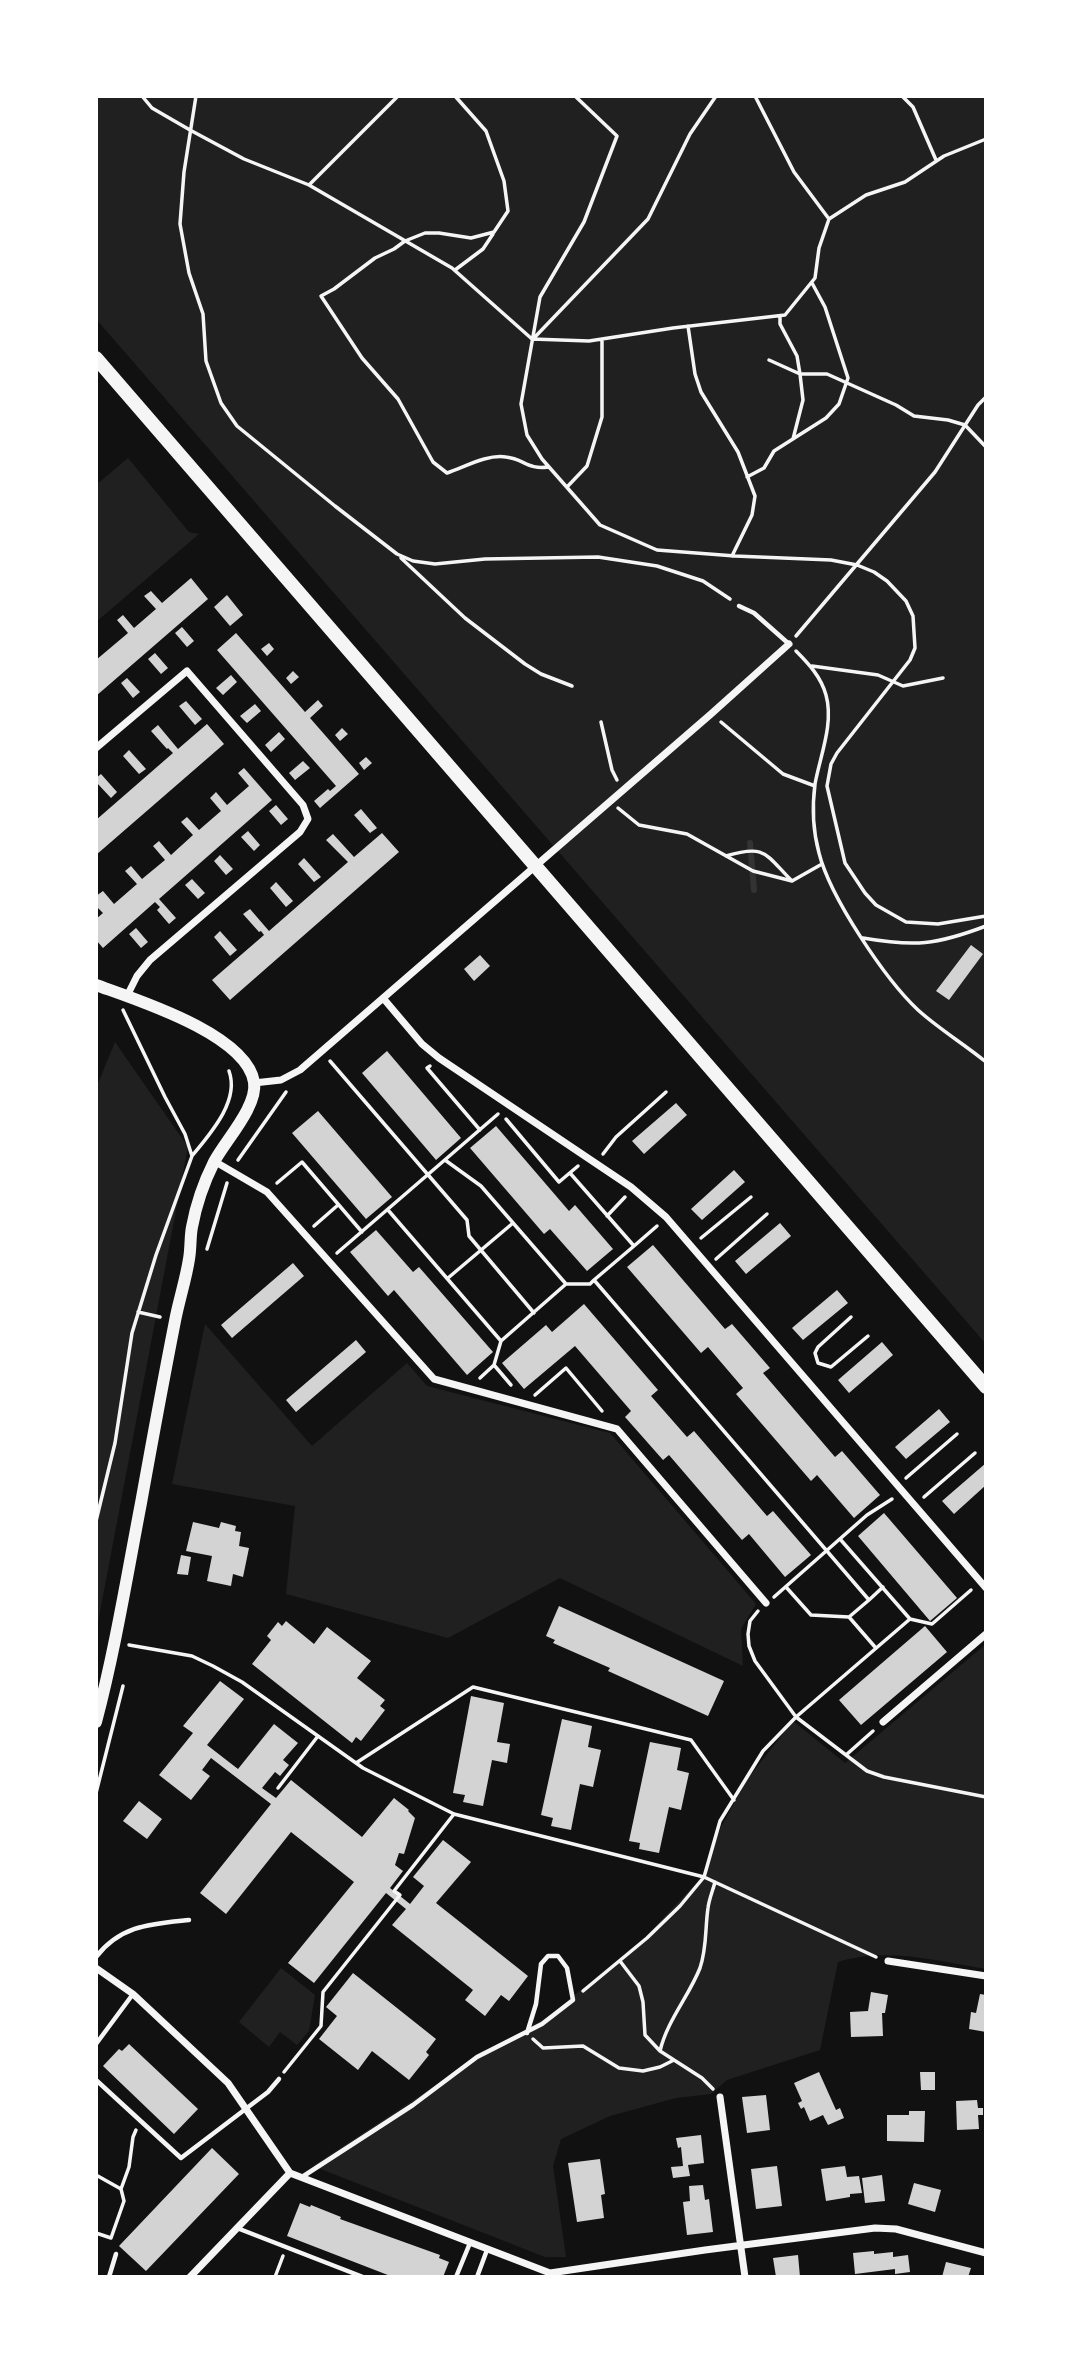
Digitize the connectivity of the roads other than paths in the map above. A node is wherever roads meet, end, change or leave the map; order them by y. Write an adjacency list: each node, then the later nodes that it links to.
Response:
1 (96, 358): 10 (main road)
2 (739, 606): 3 (lane)
3 (789, 644): 7 (street)
4 (96, 748): 6 (street)
5 (96, 985): 6 (street)
6 (127, 996): 8 (street)
7 (383, 998): 8 (street); 11 (street)
8 (254, 1083): 9 (street)
9 (214, 1161): 12 (street); 14 (street)
10 (986, 1387)
11 (983, 1585)
12 (766, 1604)
13 (986, 1634): 15 (street)
14 (96, 1722)
15 (883, 1723)
16 (189, 1920): 17 (lane)
17 (96, 1957)
18 (888, 1961): 20 (street)
19 (96, 1968): 21 (street)
20 (986, 1976)
21 (133, 1994): 23 (lane); 27 (street)
22 (527, 2033): 22 (lane); 29 (lane)
23 (96, 2044)
24 (279, 2079): 27 (lane)
25 (96, 2080): 27 (lane)
26 (720, 2097): 32 (street)
27 (247, 2109): 28 (street)
28 (290, 2173): 29 (street); 30 (street)
29 (301, 2178): 31 (street)
30 (237, 2228): 38 (street); 39 (lane)
31 (470, 2243): 33 (street); 40 (lane)
32 (741, 2245): 34 (street); 36 (street); 42 (street)
33 (487, 2250): 36 (street); 41 (lane)
34 (986, 2253)
35 (116, 2254): 37 (lane)
36 (557, 2275)
37 (109, 2277)
38 (190, 2277)
39 (363, 2277)
40 (456, 2277)
41 (477, 2277)
42 (745, 2277)

